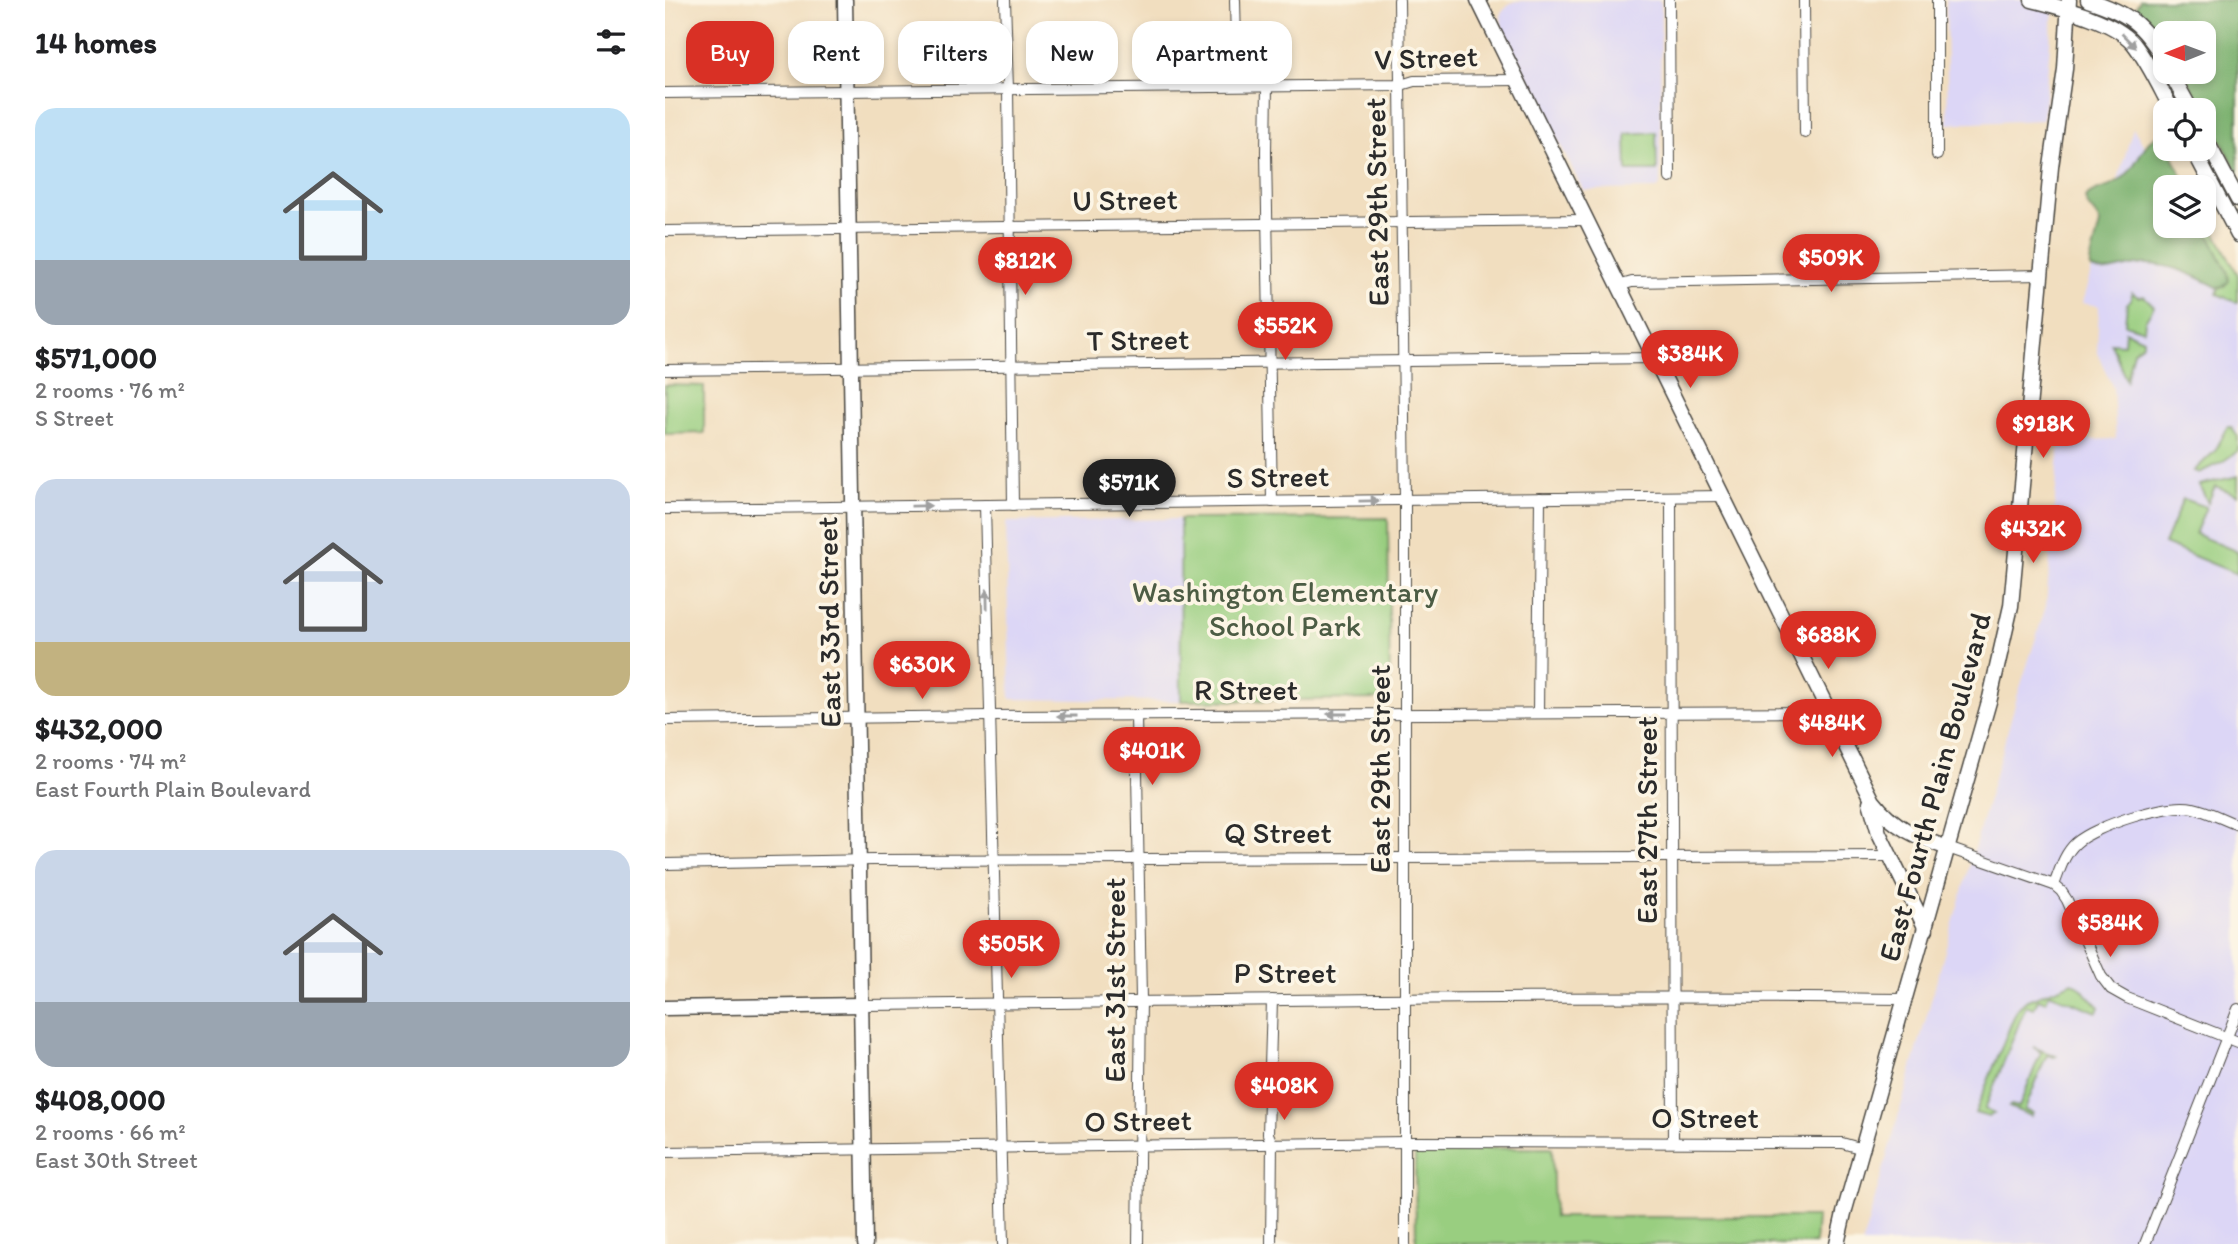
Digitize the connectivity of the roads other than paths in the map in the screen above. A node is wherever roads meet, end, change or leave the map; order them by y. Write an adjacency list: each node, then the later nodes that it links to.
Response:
1 (845, 0): 18 (street, East 33rd Street)
2 (1005, 0): 17 (street)
3 (1235, 0): 15 (street)
4 (1399, 0): 14 (street, East 29th Street)
5 (1478, 0): 13 (street)
6 (1669, 0): 25 (street)
7 (1804, 0): 21 (street)
8 (1937, 0): 22 (street)
9 (2032, 0): 11 (street)
10 (2088, 0): 12 (street)
11 (2069, 6): 20 (street, one-way to 20); 34 (street, East Fourth Plain Boulevard)
12 (2153, 44)
13 (1518, 80): 14 (street, V Street); 27 (street)
14 (1401, 85): 16 (street, V Street); 28 (street, East 29th Street)
15 (1237, 86): 16 (street, V Street); 17 (street, V Street)
16 (1267, 86): 29 (street)
17 (1009, 89): 18 (street, V Street); 30 (street)
18 (847, 90): 19 (street, V Street); 31 (street, East 33rd Street)
19 (665, 93)
20 (2165, 98)
21 (1805, 133)
22 (1937, 155)
23 (2216, 159): 26 (street)
24 (2199, 161): 33 (street)
25 (1670, 178)
26 (2238, 200)
27 (1585, 220): 28 (street, U Street); 35 (street)
28 (1402, 222): 29 (street, U Street); 37 (street, East 29th Street)
29 (1267, 223): 30 (street, U Street); 38 (street)
30 (1009, 226): 31 (street, U Street); 39 (street)
31 (849, 228): 32 (street, U Street); 40 (street, East 33rd Street)
32 (665, 231)
33 (2238, 235)
34 (2042, 275): 35 (street); 61 (street, East Fourth Plain Boulevard)
35 (1618, 286): 36 (street)
36 (1654, 358): 37 (street, T Street); 42 (street)
37 (1403, 361): 38 (street, T Street); 45 (street, East 29th Street)
38 (1269, 362): 39 (street, T Street); 46 (street)
39 (1010, 366): 40 (street, T Street); 48 (street)
40 (851, 368): 41 (street, T Street); 49 (street, East 33rd Street)
41 (665, 370)
42 (1723, 496): 44 (street, S Street); 52 (street)
43 (1540, 498): 44 (street, S Street); 45 (street, S Street); 54 (street)
44 (1671, 498): 51 (street, East 27th Street)
45 (1405, 500): 46 (street, S Street, one-way to 45); 53 (street, East 29th Street)
46 (1272, 502): 48 (street, S Street)
47 (985, 505): 48 (street, S Street); 49 (street, S Street, one-way to 47); 56 (street, one-way to 47)
48 (1013, 505)
49 (853, 507): 50 (street, S Street); 57 (street, East 33rd Street)
50 (665, 509)
51 (1672, 712): 52 (street, R Street); 54 (street, R Street); 62 (street, East 27th Street)
52 (1828, 712): 59 (street)
53 (1405, 713): 54 (street, R Street); 55 (street, R Street, one-way to 55); 64 (street, East 29th Street)
54 (1538, 713)
55 (1136, 715): 56 (street, R Street, one-way to 56); 66 (street, East 31st Street)
56 (989, 716): 57 (street, R Street); 65 (street)
57 (856, 717): 58 (street, R Street); 67 (street, East 33rd Street)
58 (665, 720)
59 (1867, 791): 61 (street); 63 (street)
60 (2238, 825): 69 (street)
61 (1948, 848): 69 (street); 70 (street, East Fourth Plain Boulevard)
62 (1672, 856): 63 (street, Q Street); 64 (street, Q Street); 71 (street, East 27th Street)
63 (1890, 856): 70 (street)
64 (1405, 858): 66 (street, Q Street); 72 (street, East 29th Street)
65 (993, 859): 66 (street, Q Street); 67 (street, Q Street); 76 (street)
66 (1138, 859): 74 (street, East 31st Street)
67 (859, 860): 68 (street, Q Street); 77 (street, East 33rd Street)
68 (665, 863)
69 (2054, 885): 80 (street)
70 (1926, 929): 73 (street, East Fourth Plain Boulevard)
71 (1672, 997): 72 (street, P Street); 73 (street, P Street); 83 (street, East 27th Street)
72 (1405, 999): 75 (street, P Street); 82 (street, East 29th Street)
73 (1906, 999): 88 (street, East Fourth Plain Boulevard)
74 (1141, 1000): 75 (street, P Street); 76 (street, P Street); 85 (street, East 31st Street)
75 (1272, 1000): 84 (street)
76 (996, 1003): 77 (street, P Street); 86 (street)
77 (861, 1005): 78 (street, P Street); 87 (street, East 33rd Street)
78 (665, 1008)
79 (2238, 1009): 80 (street)
80 (2227, 1037): 81 (street); 96 (street)
81 (2238, 1042)
82 (1406, 1142): 83 (street, O Street); 84 (street, O Street); 94 (street, East 29th Street)
83 (1673, 1142): 88 (street, O Street)
84 (1272, 1143): 85 (street, O Street); 93 (street)
85 (1140, 1145): 86 (street, O Street); 92 (street, East 31st Street)
86 (1001, 1147): 87 (street, O Street); 91 (street)
87 (864, 1148): 89 (street, O Street); 90 (street, East 33rd Street)
88 (1863, 1149): 95 (street, East Fourth Plain Boulevard)
89 (665, 1152)
90 (865, 1244)
91 (1003, 1244)
92 (1138, 1244)
93 (1271, 1244)
94 (1405, 1244)
95 (1837, 1244)
96 (2145, 1244)

